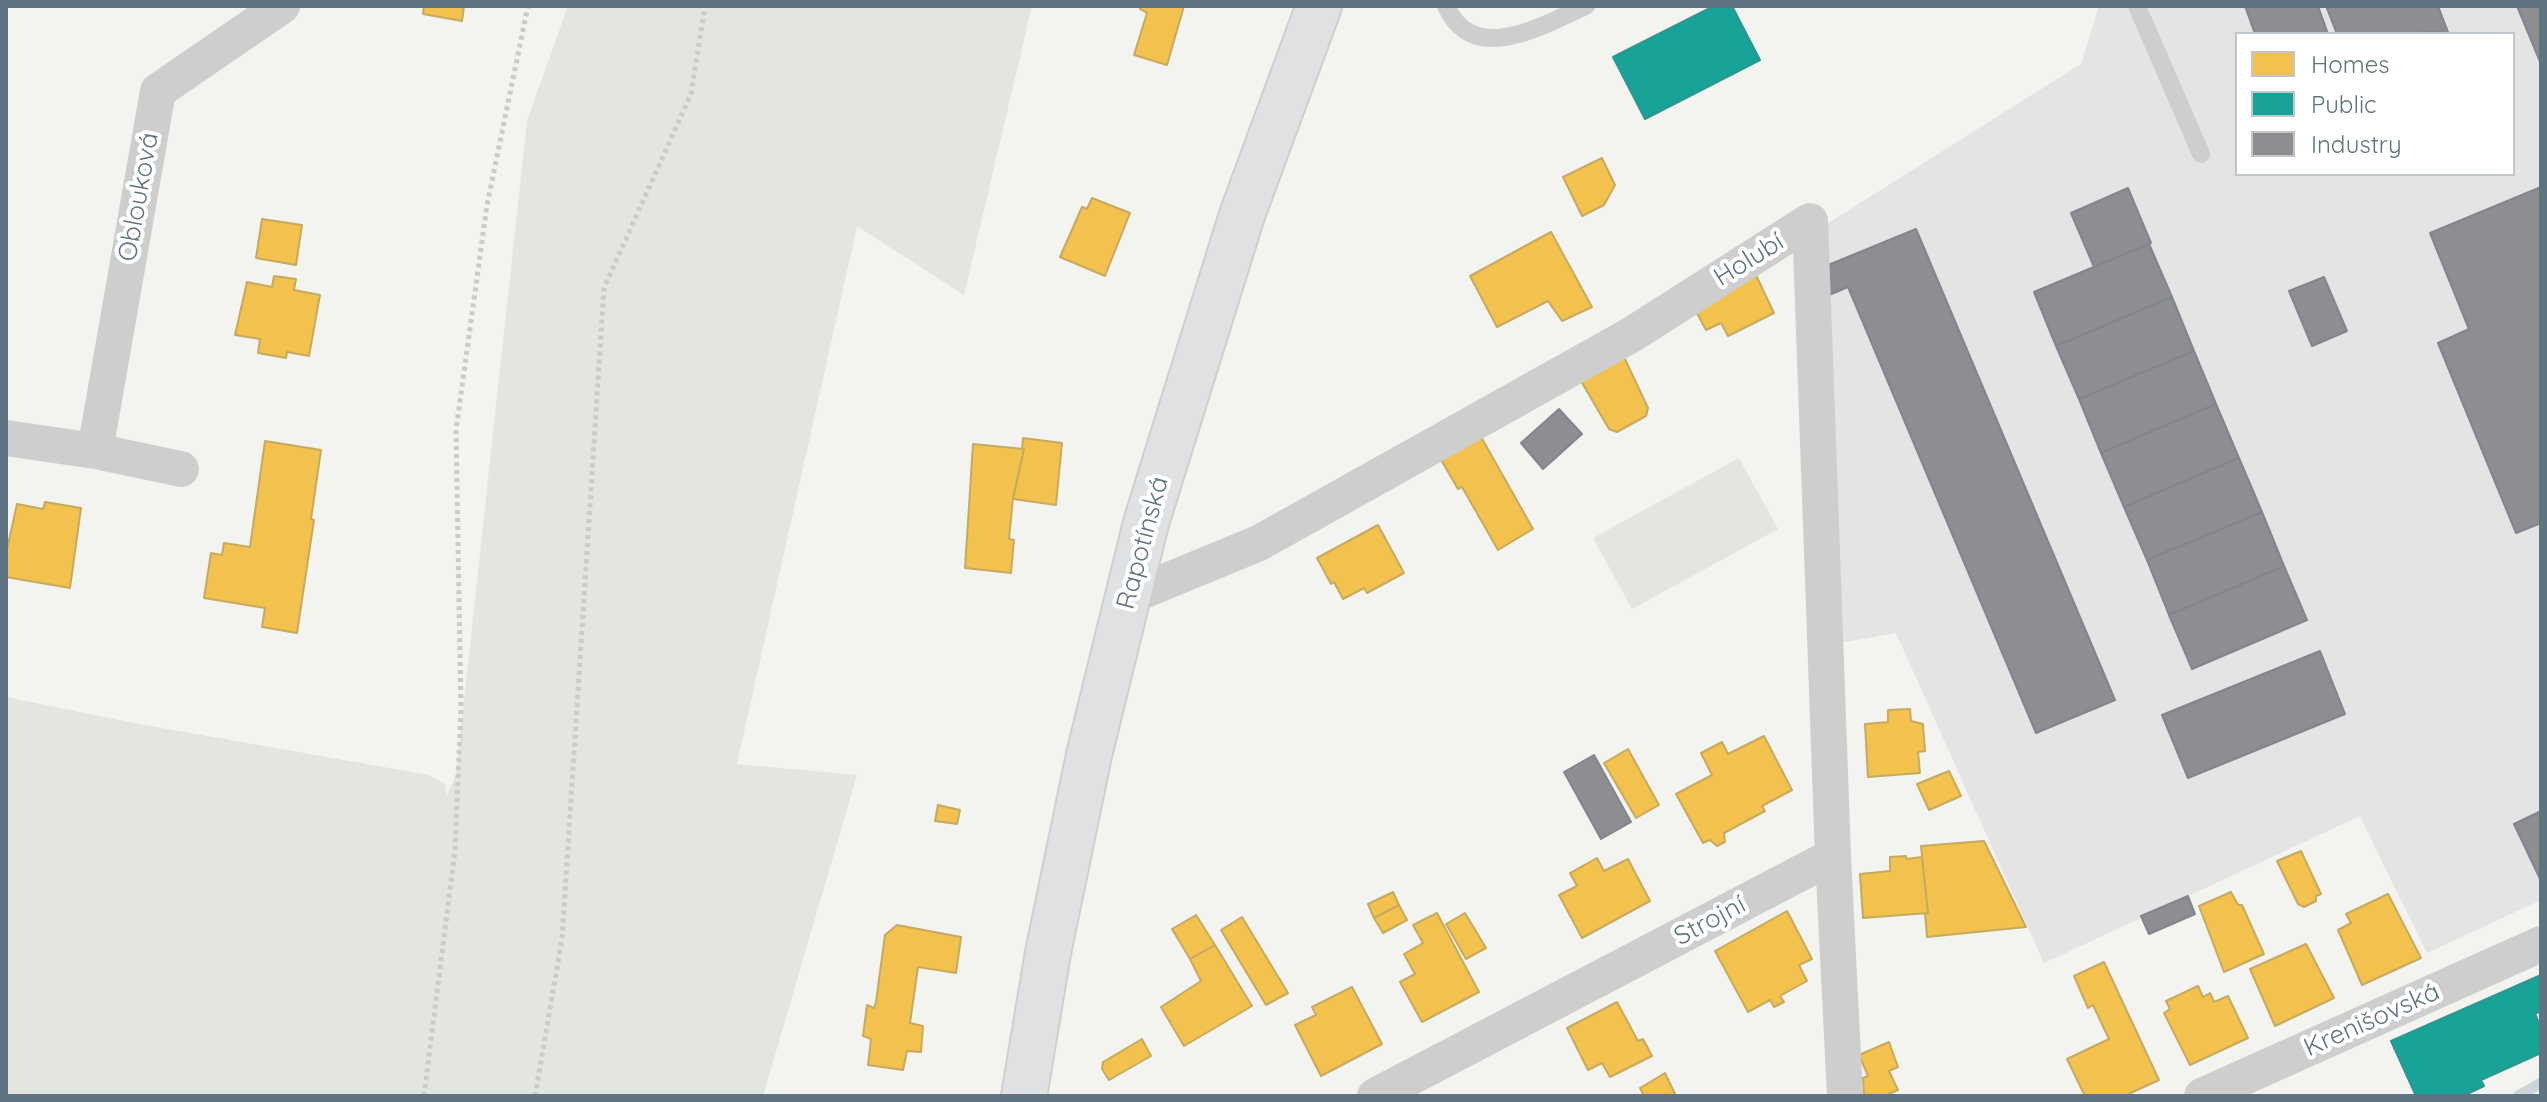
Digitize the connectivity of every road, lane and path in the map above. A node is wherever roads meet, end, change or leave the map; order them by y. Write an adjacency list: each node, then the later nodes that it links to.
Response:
1 (282, 6): 11 (street, Oblouková)
2 (528, 6): 16 (path)
3 (705, 6): 17 (path)
4 (1319, 6): 13 (main road, Rapotínská)
5 (1446, 6): 8 (lane)
6 (1586, 6): 8 (lane)
7 (2137, 6): 9 (lane)
8 (1569, 10)
9 (2201, 154)
10 (6, 438): 11 (street)
11 (95, 451): 12 (street)
12 (181, 469)
13 (1128, 597): 14 (street, Holubí); 18 (main road, Rapotínská)
14 (1833, 856): 19 (street, Strojní); 20 (street)
15 (2541, 944): 21 (street, Krenišovská)
16 (424, 1096)
17 (535, 1096)
18 (1024, 1096)
19 (1375, 1096)
20 (1845, 1096)
21 (2202, 1096)

